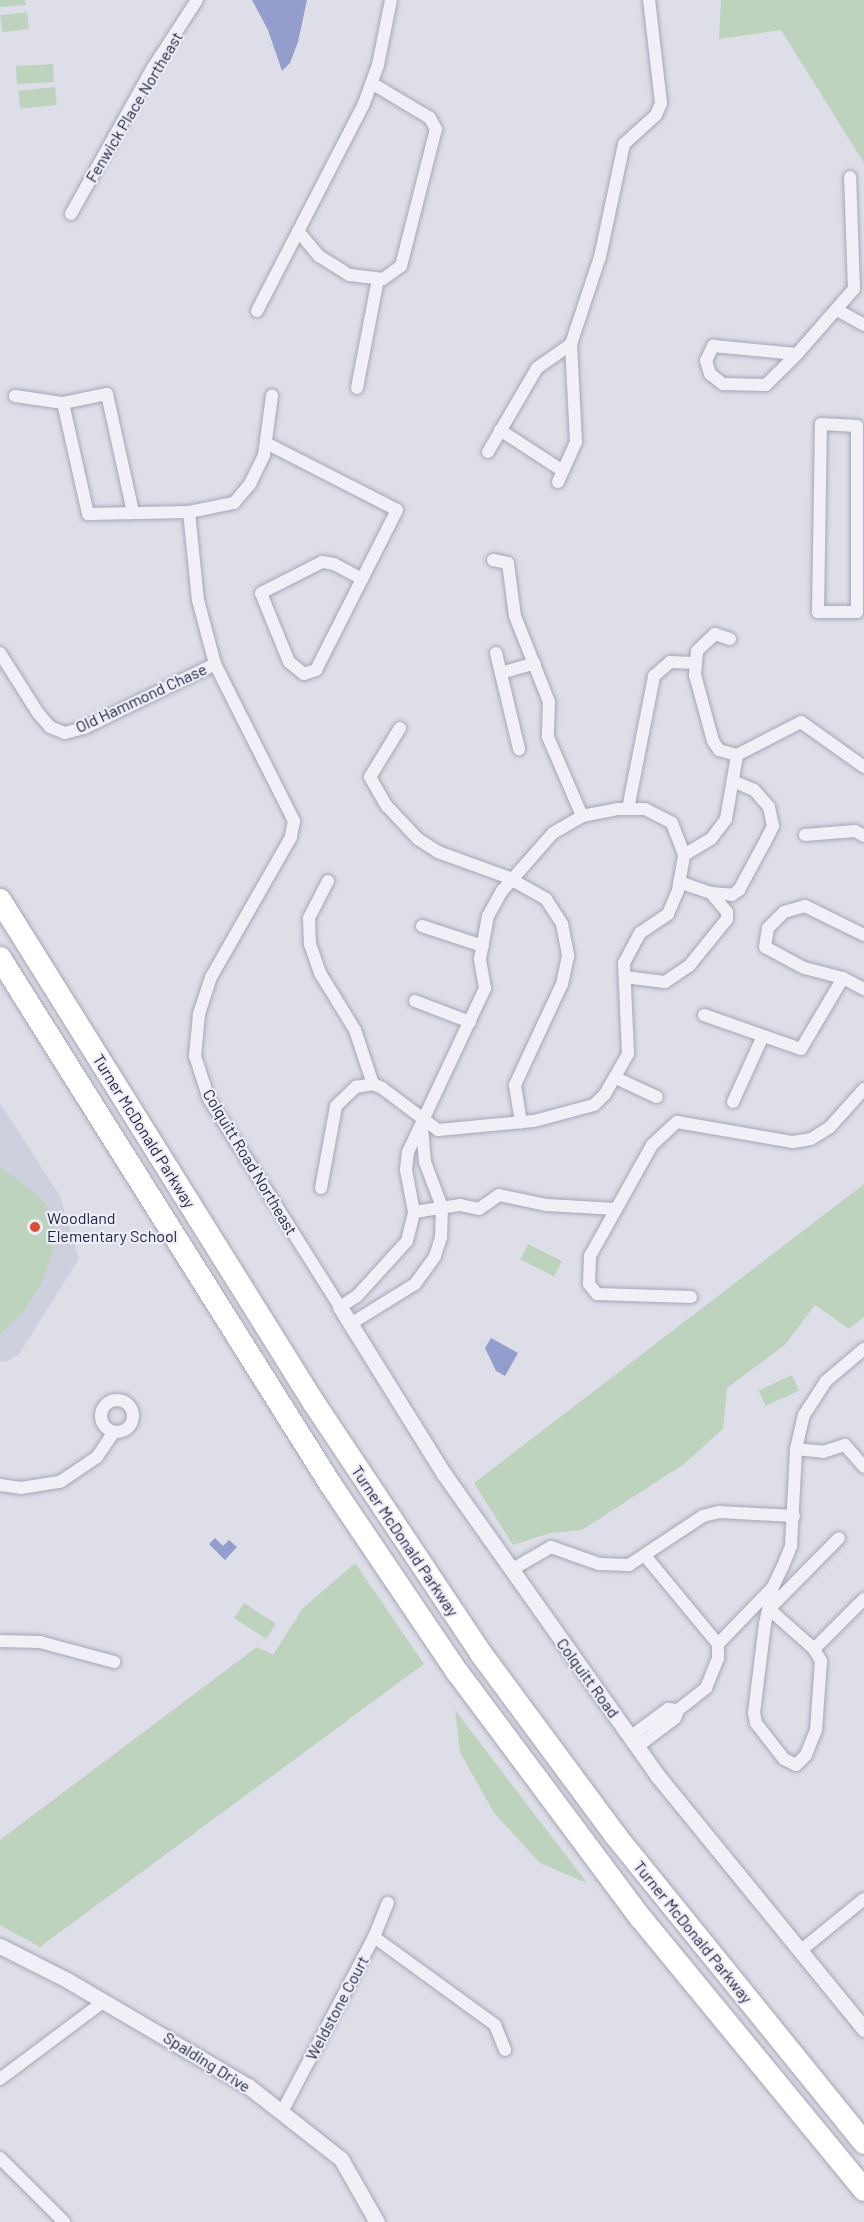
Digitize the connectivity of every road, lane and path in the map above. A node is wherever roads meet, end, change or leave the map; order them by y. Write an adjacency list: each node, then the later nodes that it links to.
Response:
1 (197, 0): 6 (street, Fenwick Place Northeast)
2 (391, 0): 4 (street)
3 (649, 0): 12 (street)
4 (372, 84): 7 (street); 8 (street)
5 (850, 177): 10 (street)
6 (71, 214)
7 (298, 231): 8 (street); 9 (street)
8 (378, 279): 14 (street)
9 (257, 311)
10 (839, 311): 11 (street); 13 (street)
11 (864, 325)
12 (571, 344): 18 (street); 18 (street)
13 (797, 354): 13 (street)
14 (357, 388)
15 (15, 396): 17 (street)
16 (272, 396): 19 (street)
17 (63, 403): 21 (street); 21 (street)
18 (500, 430): 20 (street)
19 (266, 443): 22 (street); 24 (street)
20 (489, 452)
21 (133, 512): 22 (street)
22 (189, 512): 31 (street, Colquitt Road Northeast)
23 (493, 560): 29 (street)
24 (362, 579): 24 (street)
25 (862, 613): 25 (street)
26 (730, 639): 30 (street)
27 (0, 653): 31 (street, Old Hammond Chase)
28 (496, 653): 32 (street)
29 (535, 663): 32 (street); 39 (street)
30 (696, 663): 35 (street); 38 (street)
31 (215, 664): 71 (street, Colquitt Road Northeast)
32 (501, 673): 34 (street)
33 (400, 728): 43 (street)
34 (519, 749)
35 (737, 755): 36 (street); 37 (street)
36 (864, 767)
37 (733, 781): 42 (street); 46 (street)
38 (628, 809): 39 (street); 42 (street)
39 (582, 816): 43 (street)
40 (805, 836): 41 (street)
41 (864, 836)
42 (684, 855): 45 (street)
43 (512, 880): 50 (street); 64 (street)
44 (328, 881): 60 (street)
45 (679, 882): 46 (street); 52 (street)
46 (711, 893): 52 (street)
47 (0, 900): 100 (highway, Turner McDonald Parkway)
48 (422, 926): 50 (street)
49 (864, 935): 53 (street)
50 (483, 946): 57 (street)
51 (0, 957): 102 (highway, Turner McDonald Parkway)
52 (625, 976): 59 (street)
53 (843, 978): 54 (street); 58 (street)
54 (864, 989)
55 (415, 1001): 57 (street)
56 (704, 1015): 58 (street)
57 (470, 1022): 65 (street)
58 (763, 1036): 63 (street)
59 (616, 1078): 62 (street); 64 (street)
60 (373, 1084): 65 (street); 66 (street)
61 (864, 1089): 68 (street)
62 (657, 1097)
63 (733, 1102)
64 (520, 1123): 65 (street)
65 (423, 1124): 67 (street); 69 (street)
66 (321, 1188)
67 (442, 1207): 68 (street); 69 (street); 72 (street)
68 (616, 1209): 70 (street)
69 (414, 1212): 71 (street)
70 (691, 1297)
71 (340, 1307): 72 (street, Colquitt Road)
72 (352, 1323): 81 (street, Colquitt Road)
73 (864, 1349): 75 (street)
74 (113, 1432): 77 (street)
75 (796, 1449): 76 (street); 78 (street)
76 (864, 1467)
77 (0, 1485)
78 (794, 1516): 80 (street); 82 (street)
79 (839, 1538): 84 (street)
80 (646, 1557): 81 (street); 86 (street)
81 (511, 1570): 89 (street, Colquitt Road)
82 (773, 1587): 84 (street); 86 (street)
83 (864, 1599): 87 (street)
84 (769, 1609): 87 (street); 87 (street)
85 (0, 1641): 88 (street)
86 (718, 1644): 89 (street)
87 (814, 1649)
88 (114, 1662)
89 (634, 1742): 94 (street, Colquitt Road)
90 (864, 1899): 94 (street)
91 (388, 1903): 92 (street, Weldstone Court)
92 (374, 1937): 97 (street); 99 (street, Weldstone Court)
93 (0, 1946): 95 (street, Spalding Drive)
94 (800, 1951): 96 (street, Colquitt Road)
95 (103, 2002): 98 (street); 99 (street, Spalding Drive)
96 (864, 2029)
97 (505, 2050)
98 (0, 2079)
99 (282, 2112): 104 (street, Spalding Drive)
100 (864, 2143)
101 (0, 2158): 103 (street)
102 (864, 2190)
103 (64, 2222)
104 (377, 2222)

